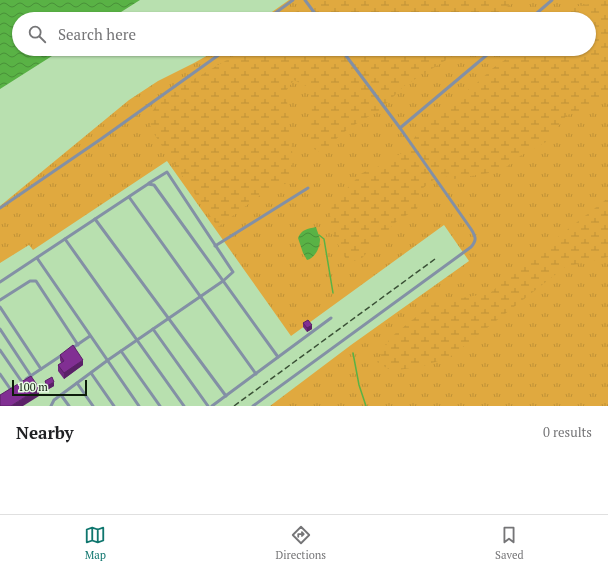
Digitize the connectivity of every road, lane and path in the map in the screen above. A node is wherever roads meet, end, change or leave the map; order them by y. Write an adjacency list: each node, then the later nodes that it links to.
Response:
1 (293, 0): 4 (lane)
2 (305, 0): 5 (lane)
3 (552, 0): 6 (lane)
4 (277, 12)
5 (314, 12)
6 (538, 12)
7 (217, 56): 14 (lane)
8 (346, 56): 10 (lane)
9 (486, 56): 10 (lane)
10 (400, 128): 55 (lane)
11 (148, 184): 13 (lane); 17 (lane); 19 (lane)
12 (308, 188): 17 (lane)
13 (129, 196): 15 (lane); 21 (lane)
14 (0, 208)
15 (95, 219): 16 (lane); 24 (lane)
16 (65, 239): 18 (lane); 29 (lane)
17 (215, 246): 19 (lane)
18 (37, 258): 20 (lane); 28 (lane)
19 (223, 281): 21 (lane); 33 (lane)
20 (0, 282)
21 (200, 296): 24 (lane); 38 (lane)
22 (0, 300): 30 (lane)
23 (0, 308): 35 (lane)
24 (168, 318): 27 (lane); 45 (lane)
25 (332, 318): 33 (lane)
26 (0, 329): 39 (lane)
27 (153, 329): 29 (lane); 53 (lane)
28 (90, 336): 30 (lane); 34 (lane)
29 (137, 340): 32 (lane); 52 (lane)
30 (78, 345): 35 (lane)
31 (0, 350): 40 (lane)
32 (121, 351): 34 (lane); 51 (lane)
33 (278, 357): 38 (lane)
34 (108, 360): 36 (lane); 50 (lane)
35 (41, 369): 39 (lane)
36 (91, 373): 41 (lane); 49 (lane)
37 (0, 374): 42 (lane)
38 (256, 374): 45 (lane)
39 (31, 376): 40 (lane)
40 (22, 382): 42 (lane)
41 (77, 383): 44 (lane); 48 (lane)
42 (11, 390): 43 (lane)
43 (6, 393)
44 (61, 395): 46 (lane); 47 (lane)
45 (226, 396): 54 (lane)
46 (51, 406)
47 (69, 406)
48 (93, 406)
49 (114, 406)
50 (139, 406)
51 (160, 406)
52 (184, 406)
53 (208, 406)
54 (212, 406)
55 (253, 406)

